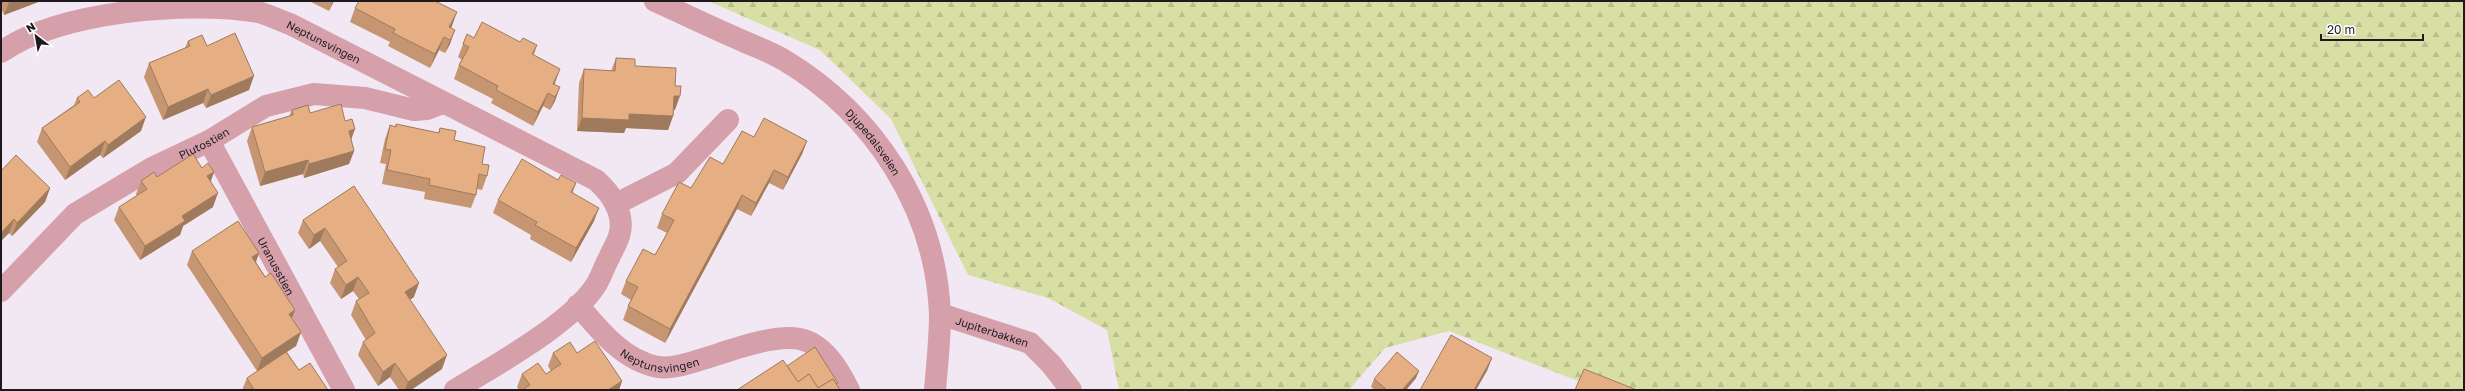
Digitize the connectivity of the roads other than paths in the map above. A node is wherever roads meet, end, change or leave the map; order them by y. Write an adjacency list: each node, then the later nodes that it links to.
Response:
1 (655, 1): 9 (street, Djupedalsveien)
2 (1, 52): 3 (street, Neptunsvingen)
3 (443, 103): 5 (street, Plutostien); 6 (street, Neptunsvingen)
4 (728, 120): 6 (street)
5 (209, 141): 7 (street, Plutostien); 10 (street, Uranusstien)
6 (616, 204): 8 (street, Neptunsvingen)
7 (1, 291)
8 (578, 306): 11 (street); 12 (street, Neptunsvingen)
9 (940, 314): 13 (street, Djupedalsveien); 14 (street, Jupiterbakken)
10 (344, 390)
11 (454, 390)
12 (849, 390)
13 (935, 390)
14 (1071, 390)

